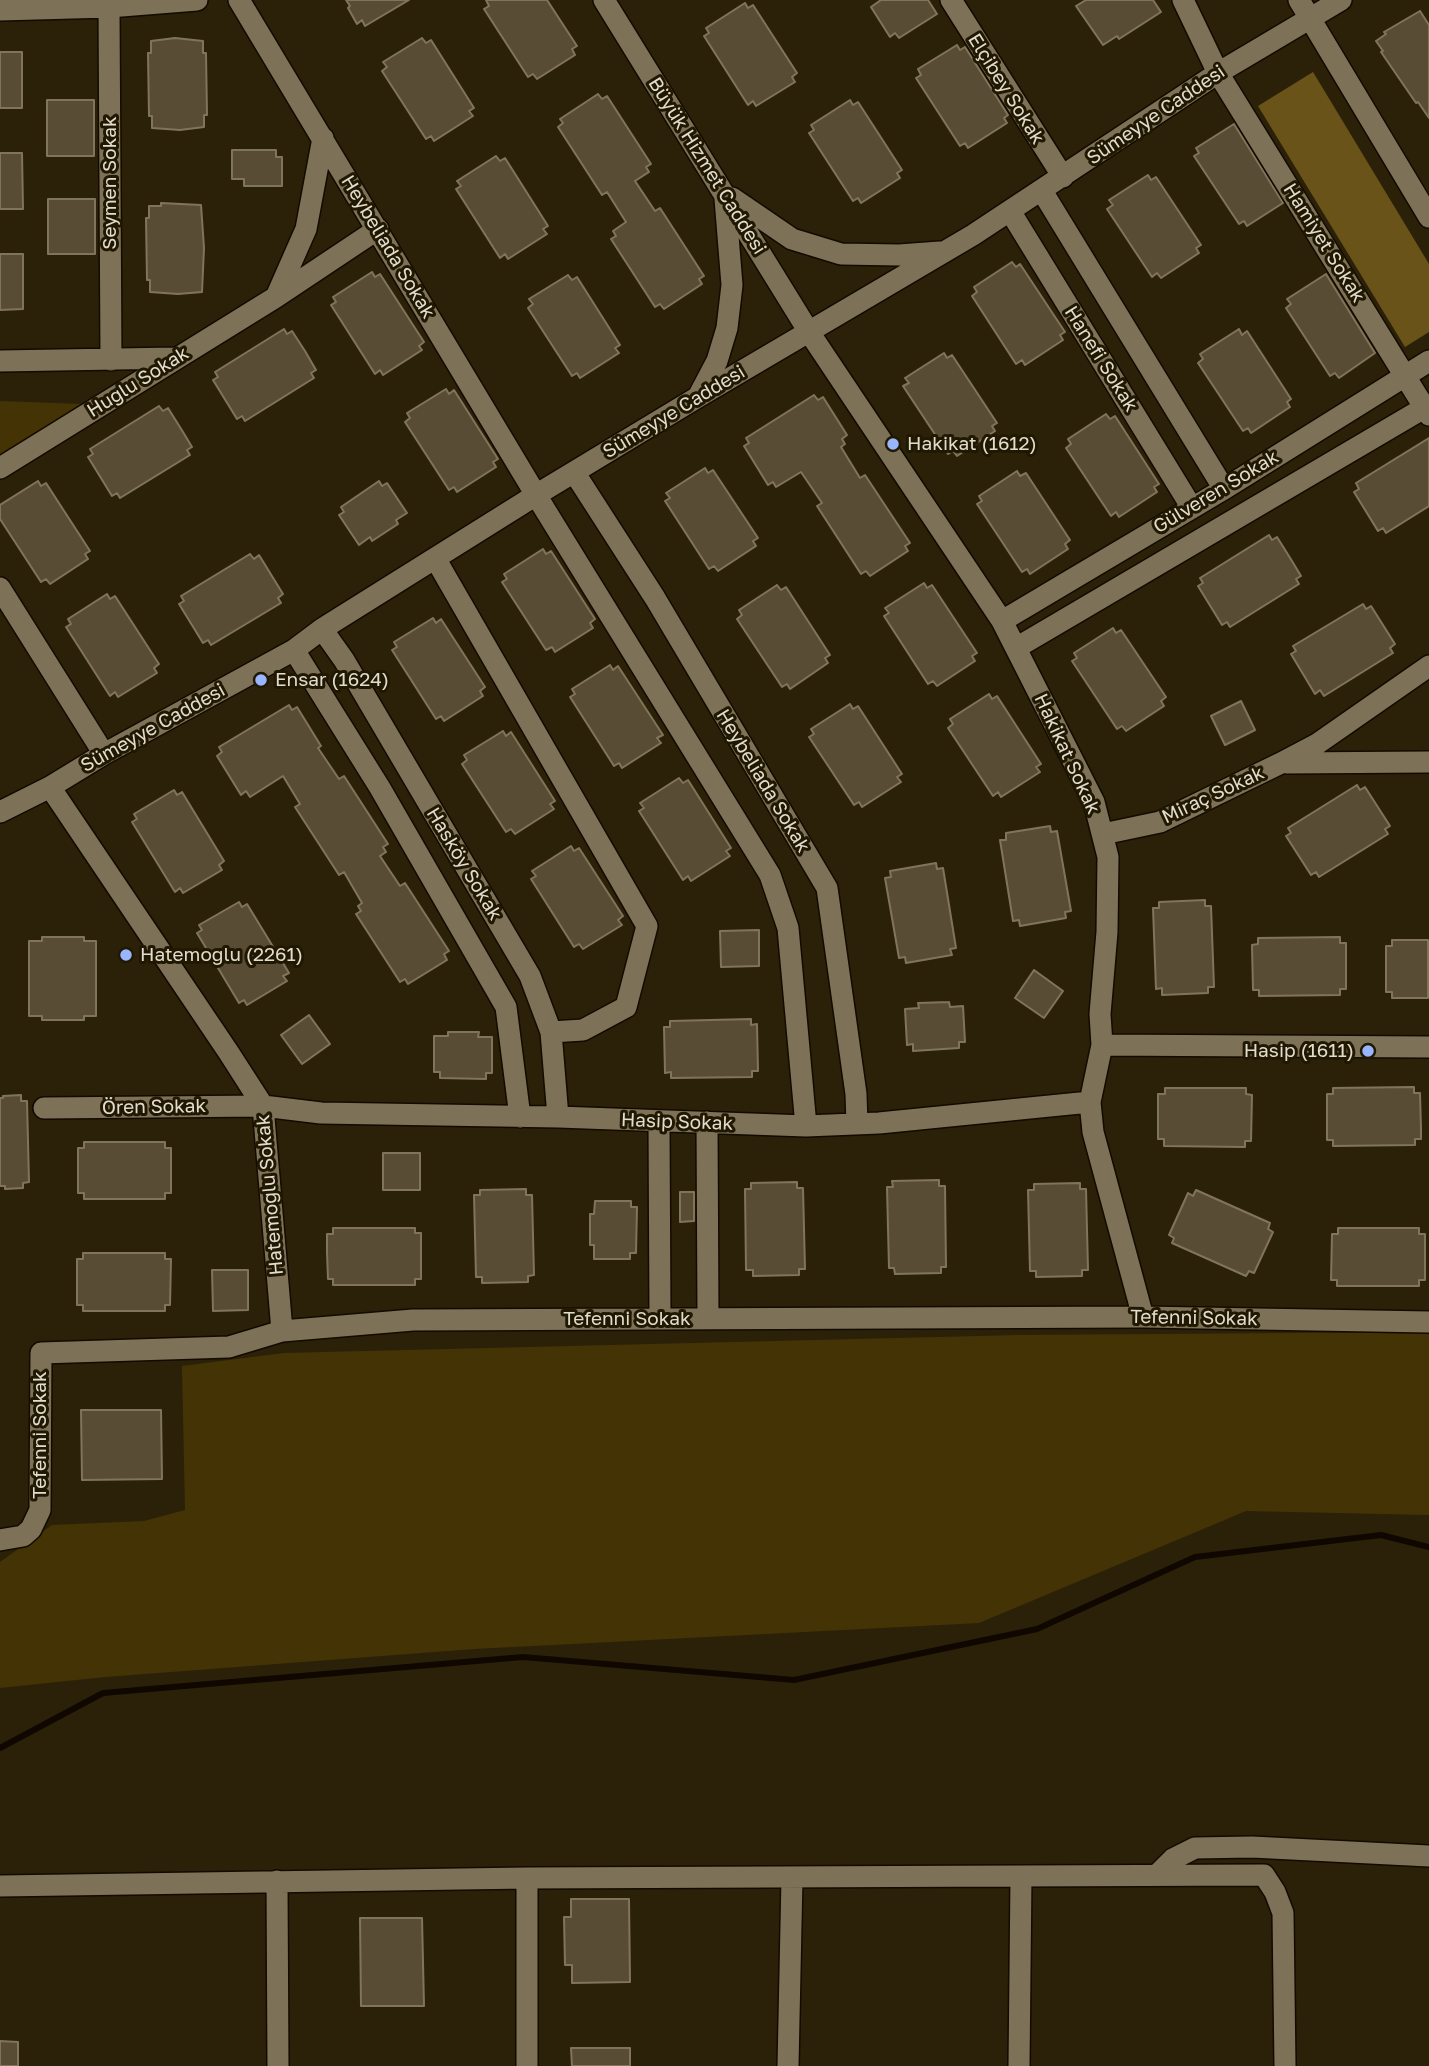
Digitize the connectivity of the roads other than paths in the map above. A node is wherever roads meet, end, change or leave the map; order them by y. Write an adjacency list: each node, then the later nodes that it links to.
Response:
1 (197, 0): 7 (street)
2 (239, 0): 11 (street, Heybeliada Sokak)
3 (604, 0): 14 (street, Büyük Hizmet Caddesi)
4 (951, 0): 12 (street, Elçibey Sokak)
5 (1183, 0): 10 (street, Hamiyet Sokak)
6 (1341, 0): 8 (street, Sümeyye Caddesi)
7 (109, 7): 9 (street); 22 (street, Seymen Sokak)
8 (1304, 9): 10 (street, Sümeyye Caddesi); 16 (street)
9 (0, 10)
10 (1218, 73): 12 (street, Sümeyye Caddesi); 25 (street, Hamiyet Sokak)
11 (323, 138): 17 (street, Heybeliada Sokak); 19 (street)
12 (1063, 177): 13 (street, Sümeyye Caddesi)
13 (1042, 191): 15 (street, Sümeyye Caddesi); 30 (street)
14 (724, 193): 18 (street); 20 (street, Büyük Hizmet Caddesi); 26 (street)
15 (1010, 211): 18 (street, Sümeyye Caddesi); 32 (street, Hanefi Sokak)
16 (1429, 217)
17 (378, 229): 19 (street, Huglu Sokak); 31 (street, Heybeliada Sokak)
18 (945, 252): 20 (street, Sümeyye Caddesi)
19 (276, 297): 21 (street, Huglu Sokak)
20 (809, 332): 26 (street, Sümeyye Caddesi); 35 (street, Hakikat Sokak)
21 (175, 358): 22 (street); 28 (street, Huglu Sokak)
22 (111, 360): 23 (street)
23 (0, 361)
24 (1429, 361): 25 (street, Gülveren Sokak)
25 (1406, 375): 27 (street, Hamiyet Sokak); 30 (street, Gülveren Sokak)
26 (698, 397): 29 (street, Sümeyye Caddesi)
27 (1428, 409): 37 (street)
28 (0, 468)
29 (574, 472): 31 (street, Sümeyye Caddesi); 56 (street, Heybeliada Sokak)
30 (1224, 489): 32 (street, Gülveren Sokak)
31 (536, 495): 33 (street, Sümeyye Caddesi); 57 (street, Heybeliada Sokak)
32 (1192, 508): 35 (street, Gülveren Sokak)
33 (435, 558): 36 (street, Sümeyye Caddesi); 46 (street)
34 (0, 589): 40 (street)
35 (1002, 621): 37 (street, Hakikat Sokak)
36 (322, 629): 38 (street, Sümeyye Caddesi); 46 (street, Hasköy Sokak)
37 (1016, 648): 45 (street, Hakikat Sokak)
38 (294, 650): 40 (street, Sümeyye Caddesi); 52 (street)
39 (1429, 666): 42 (street, Miraç Sokak)
40 (104, 754): 43 (street, Sümeyye Caddesi)
41 (1429, 762): 42 (street, Miraç Sokak)
42 (1282, 763): 45 (street, Miraç Sokak)
43 (50, 787): 44 (street, Sümeyye Caddesi); 50 (street, Hatemoğlu Sokak)
44 (0, 812)
45 (1103, 834): 47 (street, Hakikat Sokak)
46 (551, 1032): 53 (street, Hasköy Sokak)
47 (1102, 1045): 48 (street); 49 (street, Hakikat Sokak)
48 (1429, 1047)
49 (1090, 1102): 56 (street, Hasip Sokak); 58 (street, Hakikat Sokak)
50 (263, 1106): 51 (street, Ören Sokak); 52 (street, Hasip Sokak); 62 (street, Hatemoğlu Sokak)
51 (44, 1108)
52 (520, 1117): 53 (street, Hasip Sokak)
53 (558, 1117): 54 (street, Hasip Sokak)
54 (659, 1122): 55 (street, Hasip Sokak); 60 (street)
55 (707, 1122): 57 (street, Hasip Sokak); 59 (street)
56 (857, 1124): 57 (street, Hasip Sokak)
57 (806, 1126)
58 (1143, 1317): 59 (street, Tefenni Sokak); 61 (street, Tefenni Sokak)
59 (708, 1318): 60 (street, Tefenni Sokak)
60 (660, 1319): 62 (street, Tefenni Sokak)
61 (1429, 1322)
62 (282, 1331): 63 (street, Tefenni Sokak)
63 (0, 1540)
64 (1429, 1856): 65 (street)
65 (1158, 1874): 66 (street); 75 (street)
66 (1021, 1877): 68 (street); 74 (street)
67 (527, 1878): 68 (street); 69 (street); 72 (street)
68 (792, 1878): 73 (street)
69 (277, 1881): 70 (street); 71 (street)
70 (0, 1886)
71 (278, 2066)
72 (527, 2066)
73 (788, 2066)
74 (1019, 2066)
75 (1285, 2066)

